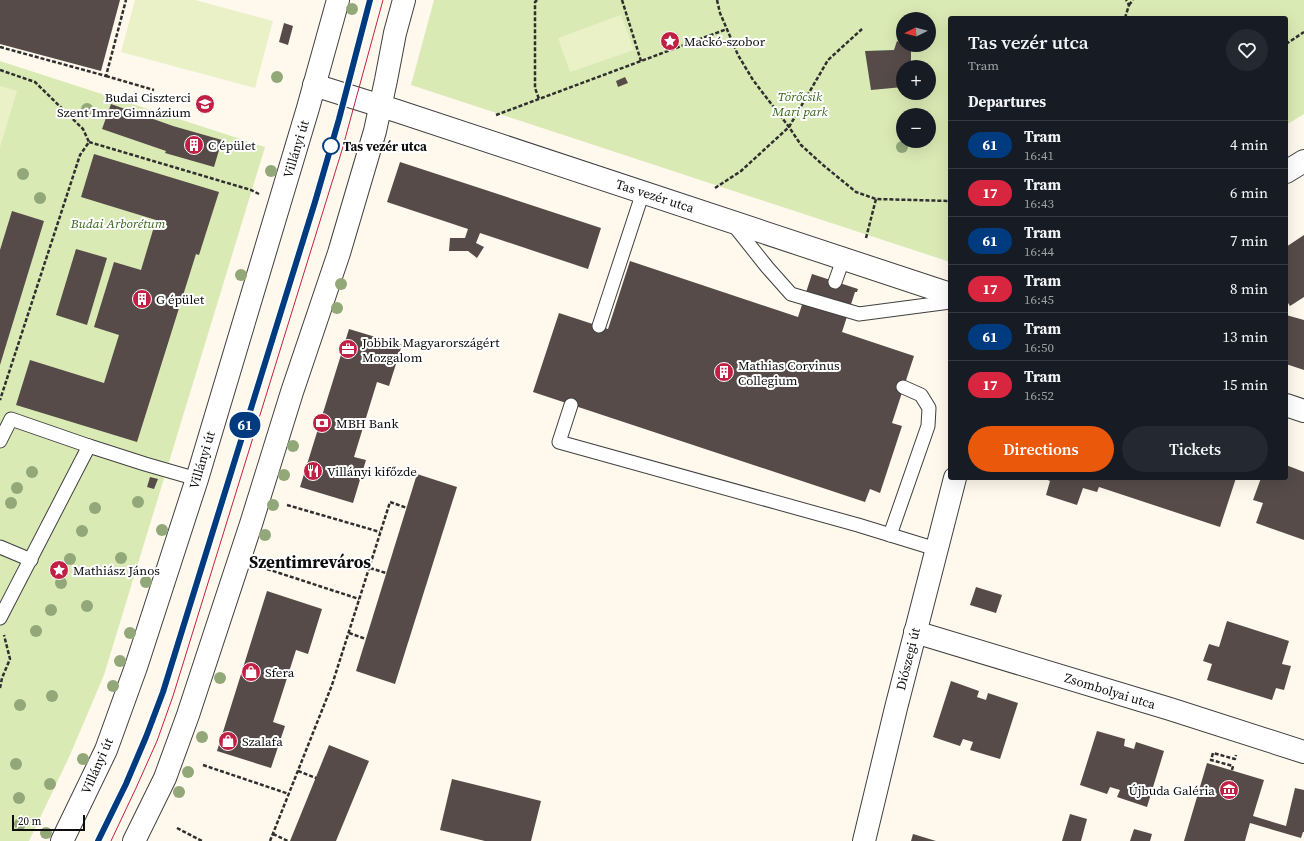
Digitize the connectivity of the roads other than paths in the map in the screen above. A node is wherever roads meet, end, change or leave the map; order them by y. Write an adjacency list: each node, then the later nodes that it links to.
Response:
1 (338, 0): 3 (street, Villányi út)
2 (404, 0): 4 (street)
3 (314, 85): 4 (street, Tas vezér utca); 20 (street, Villányi út)
4 (380, 106): 7 (street, Tas vezér utca); 30 (street)
5 (1304, 161): 6 (street)
6 (1288, 171)
7 (643, 192): 8 (street, Tas vezér utca); 13 (lane)
8 (729, 220): 9 (street, Tas vezér utca); 12 (lane)
9 (844, 258): 10 (lane); 11 (street, Tas vezér utca)
10 (835, 282)
11 (948, 293)
12 (948, 302)
13 (599, 326)
14 (903, 387): 22 (lane)
15 (571, 405): 22 (lane)
16 (1288, 406): 17 (street)
17 (1304, 411)
18 (0, 441): 19 (lane)
19 (89, 446): 20 (lane); 25 (lane)
20 (197, 478): 29 (street, Villányi út)
21 (954, 480): 24 (street, Diószegi út)
22 (892, 529): 24 (lane)
23 (0, 547): 25 (lane)
24 (936, 549): 27 (street, Diószegi út)
25 (31, 560): 26 (lane)
26 (0, 618)
27 (915, 632): 28 (street, Zsombolyai utca); 31 (street, Diószegi út)
28 (1304, 752)
29 (62, 841)
30 (134, 841)
31 (864, 841)

